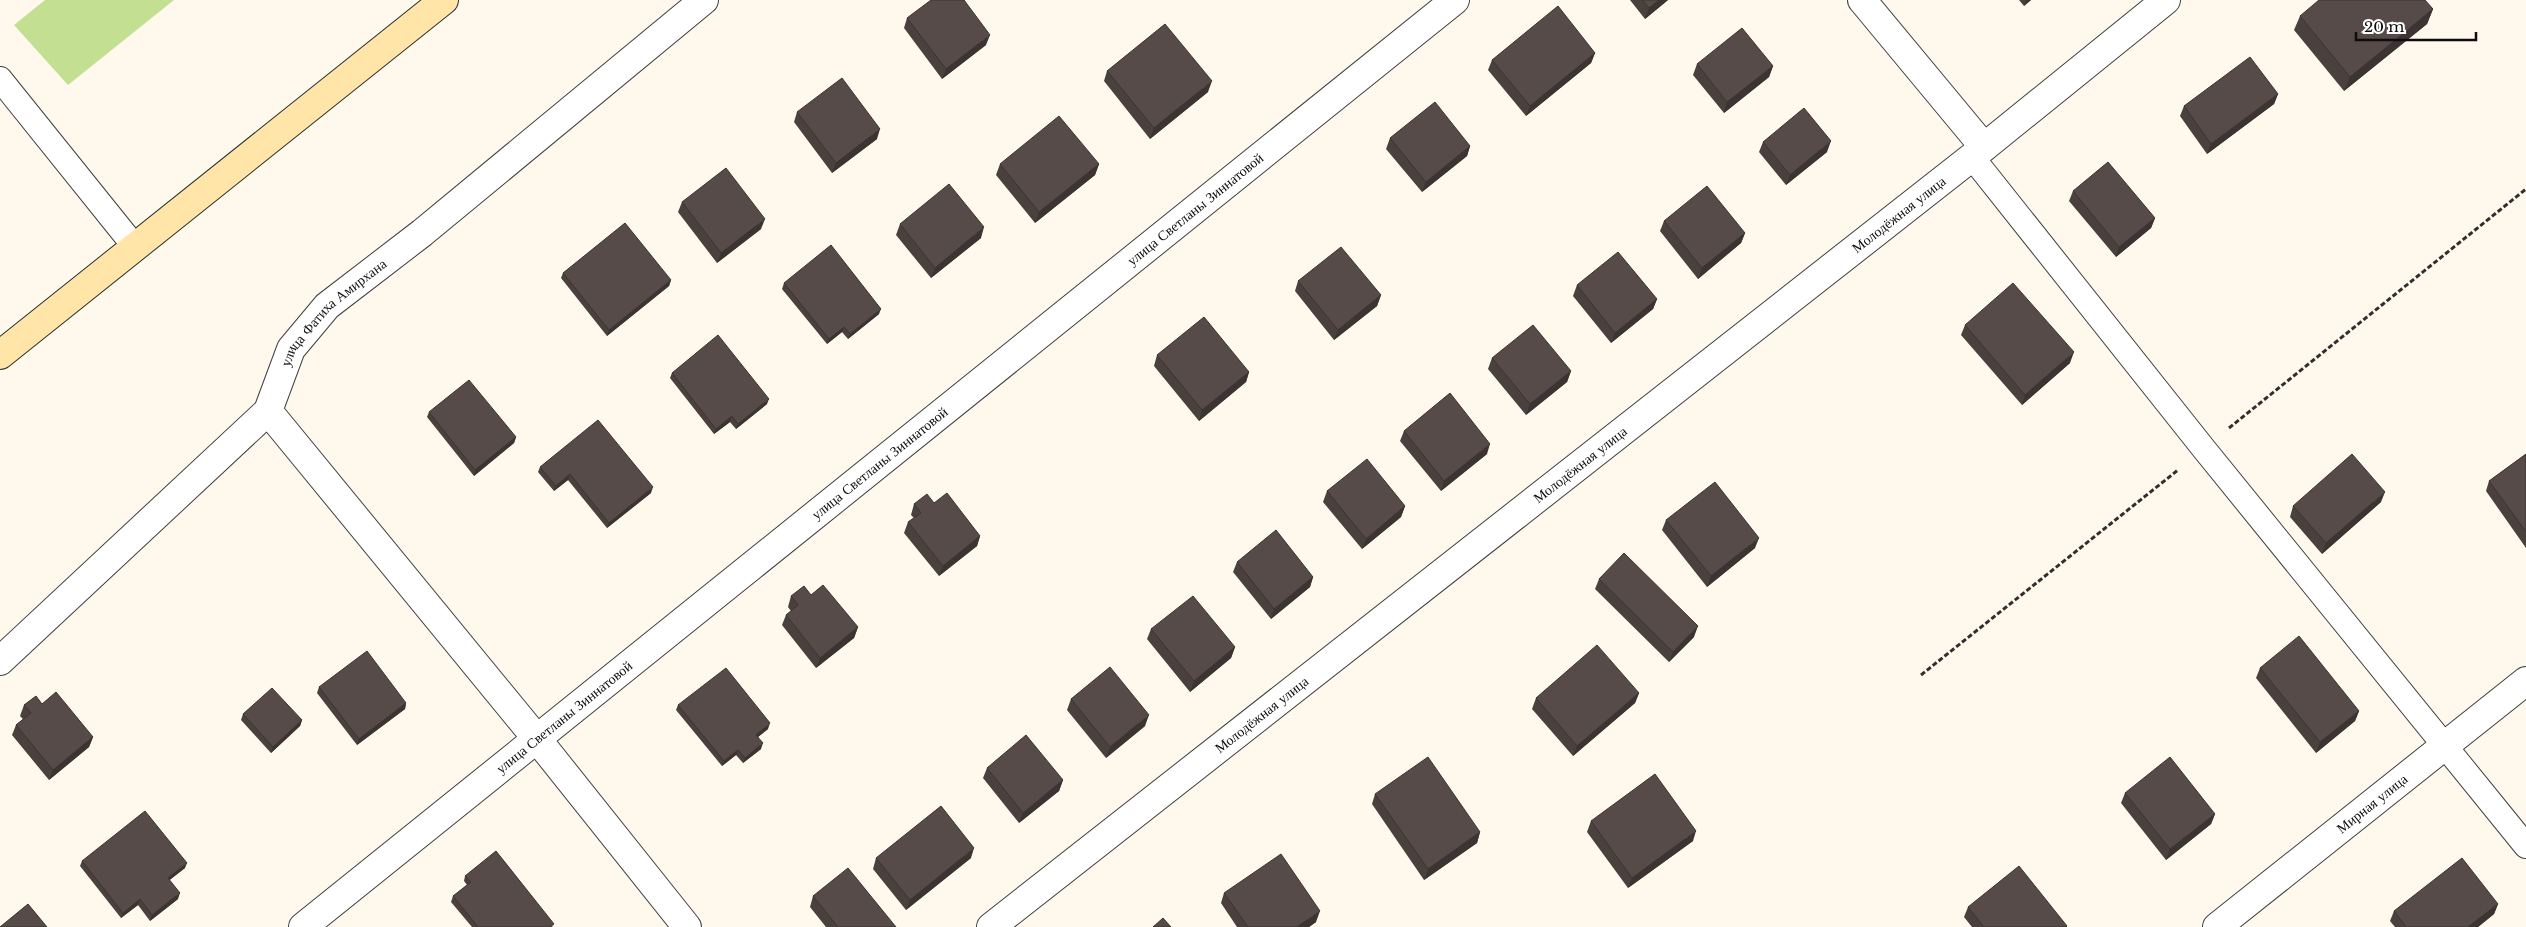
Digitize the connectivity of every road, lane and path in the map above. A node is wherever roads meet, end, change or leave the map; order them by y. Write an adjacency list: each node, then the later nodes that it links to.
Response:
1 (444, 0): 9 (street)
2 (704, 0): 11 (street, улица Фатиха Амирхана)
3 (1455, 0): 16 (street, улица Светланы Зиннатовой)
4 (1862, 0): 7 (street)
5 (2166, 0): 7 (street, Молодёжная улица)
6 (0, 79): 9 (lane)
7 (1978, 152): 12 (lane); 21 (street, Молодёжная улица)
8 (2526, 189): 12 (path)
9 (135, 247): 10 (street)
10 (0, 355)
11 (268, 411): 13 (street, улица Фатиха Амирхана); 16 (street)
12 (2204, 449): 14 (path); 17 (lane)
13 (0, 661)
14 (1921, 675)
15 (2526, 681): 17 (street, Мирная улица)
16 (537, 739): 19 (street, улица Светланы Зиннатовой); 20 (street)
17 (2446, 745): 18 (lane); 22 (street, Мирная улица)
18 (2526, 846)
19 (303, 927)
20 (687, 927)
21 (991, 927)
22 (2218, 927)

